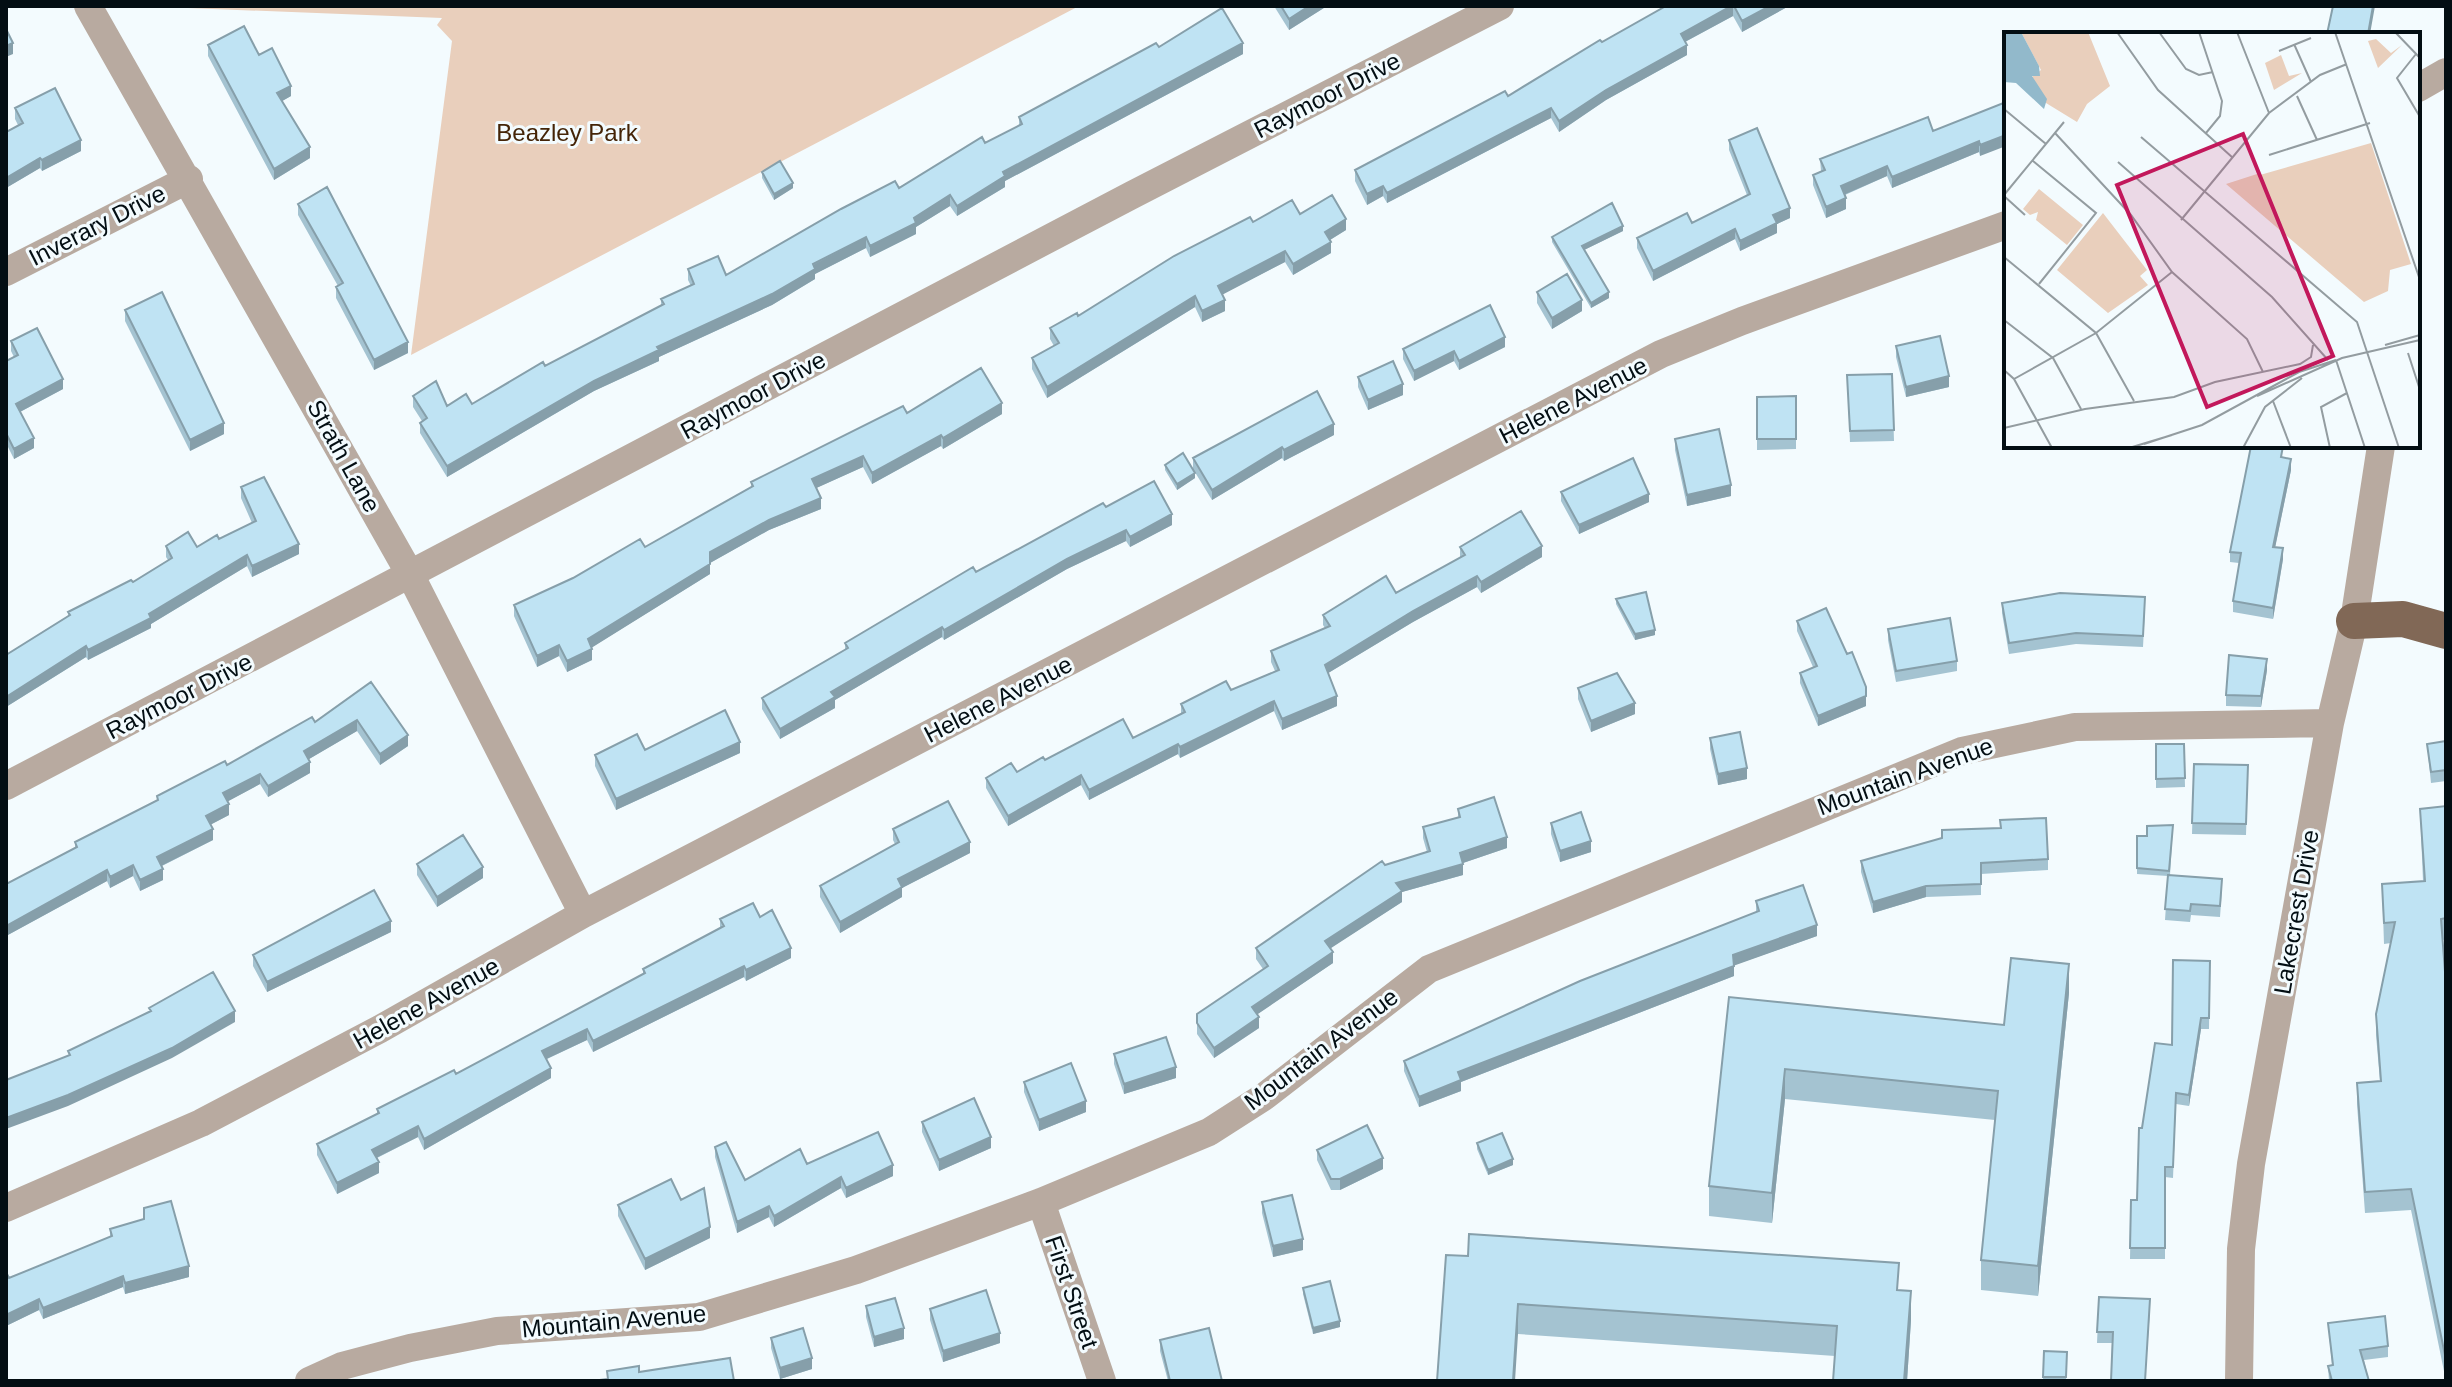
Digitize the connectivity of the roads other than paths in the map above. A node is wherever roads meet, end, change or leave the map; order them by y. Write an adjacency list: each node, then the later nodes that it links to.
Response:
1 (88, 6): 5 (street, Strath Lane)
2 (1500, 6): 9 (street, Raymoor Drive)
3 (2446, 72): 4 (street)
4 (2420, 87)
5 (189, 179): 7 (street, Inverary Drive); 9 (street, Strath Lane)
6 (2004, 226): 14 (street, Helene Avenue)
7 (6, 272)
8 (2381, 448): 10 (street, Lakecrest Drive)
9 (411, 576): 13 (street, Raymoor Drive); 14 (street, Strath Lane)
10 (2354, 621): 11 (main road); 12 (street, Lakecrest Drive)
11 (2446, 631)
12 (2330, 723): 15 (street, Mountain Avenue); 19 (street, Lakecrest Drive)
13 (6, 786)
14 (583, 914): 16 (street, Helene Avenue)
15 (1041, 1202): 17 (street, Mountain Avenue); 18 (street, First Street)
16 (6, 1208)
17 (309, 1381)
18 (1102, 1381)
19 (2239, 1381)

